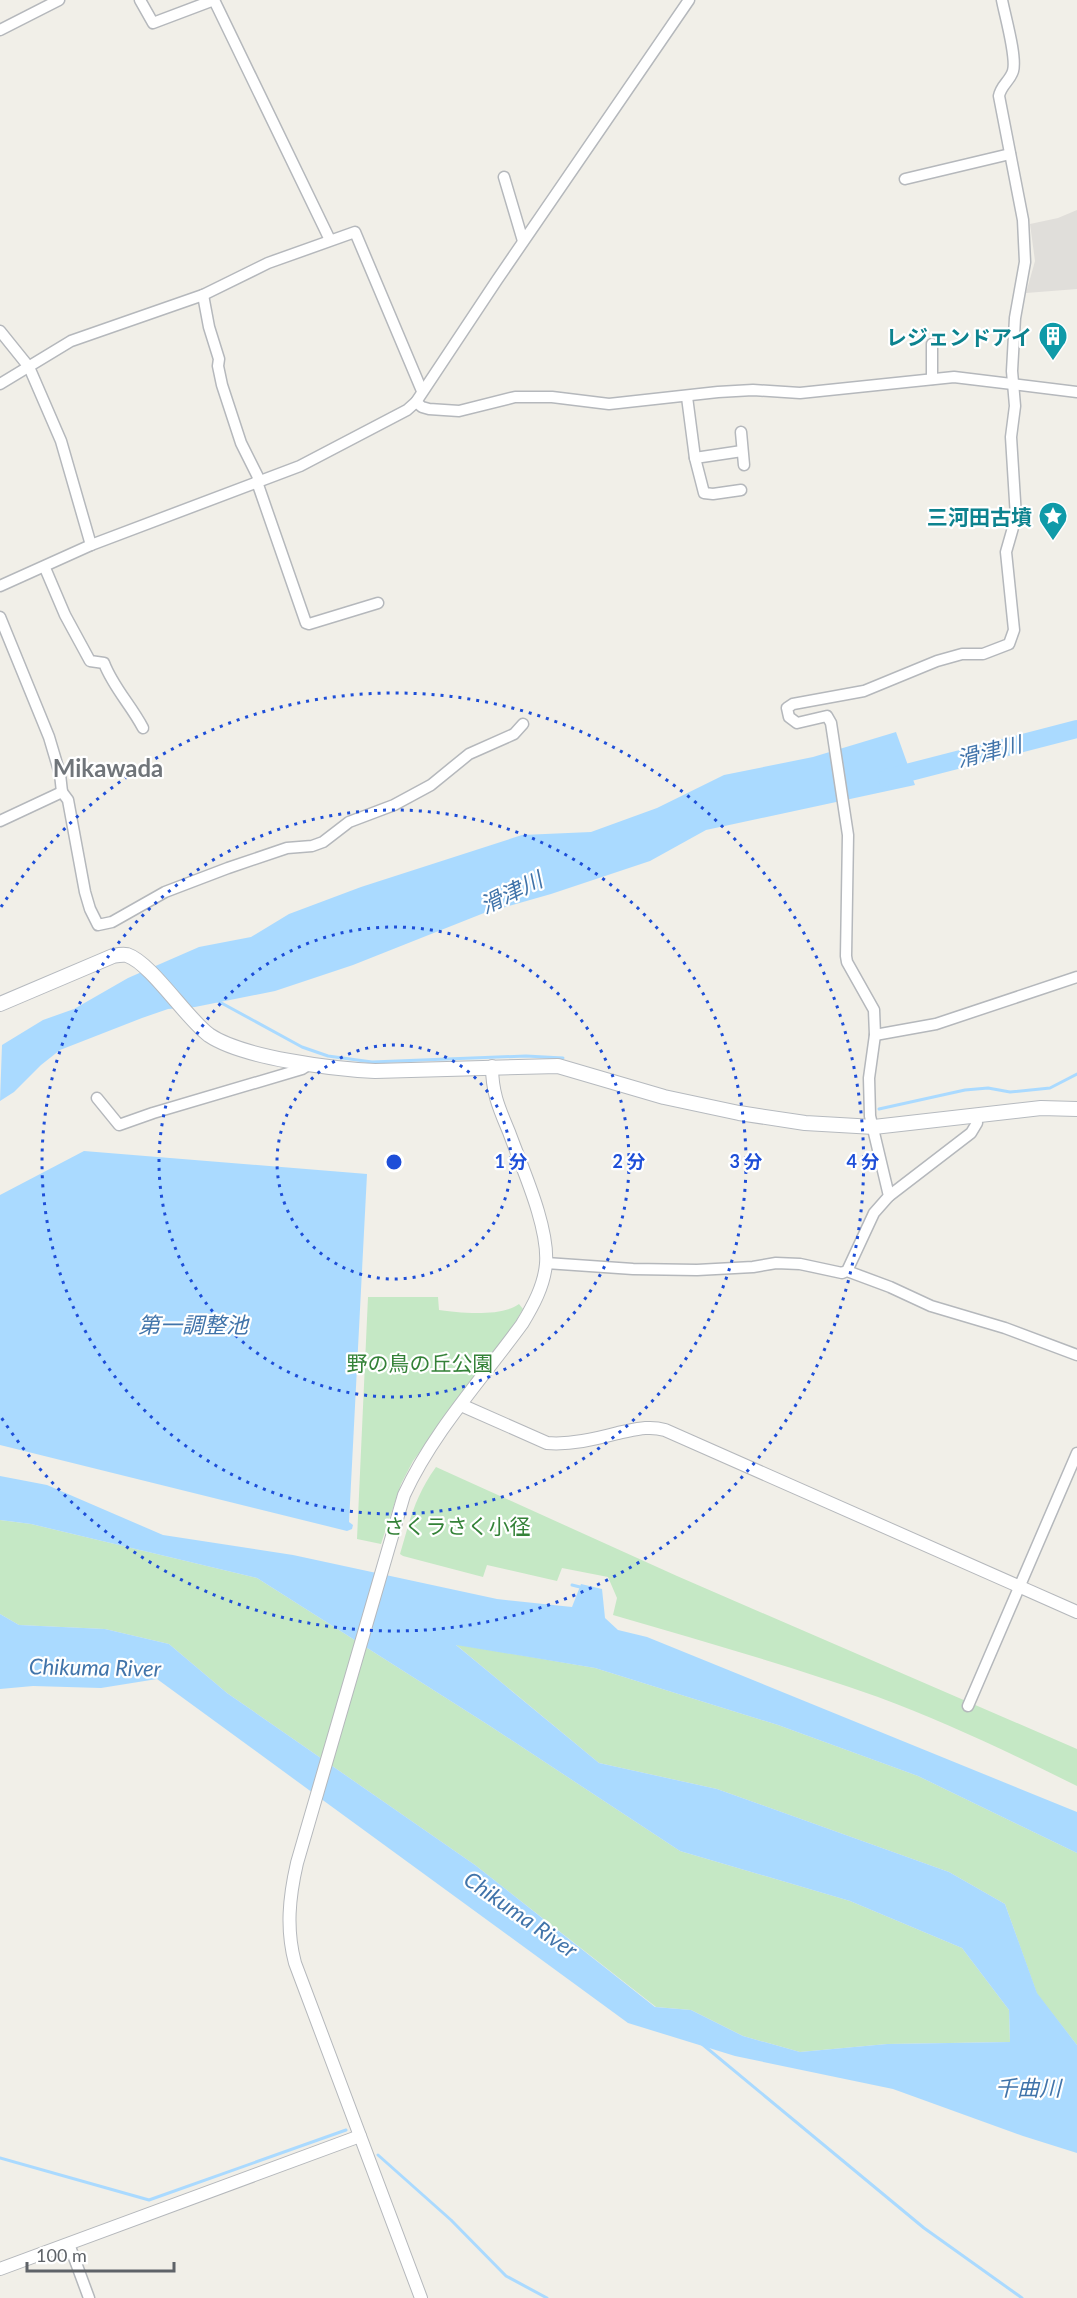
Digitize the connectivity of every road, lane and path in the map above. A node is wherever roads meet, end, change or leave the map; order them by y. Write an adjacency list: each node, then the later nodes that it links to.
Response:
1 (59, 0): 5 (street)
2 (140, 0): 9 (street)
3 (689, 0): 10 (street)
4 (1002, 0): 6 (street)
5 (0, 30)
6 (1010, 154): 8 (street); 16 (street)
7 (504, 177): 10 (street)
8 (905, 179)
9 (330, 240): 11 (street); 18 (street)
10 (524, 241): 18 (street)
11 (202, 294): 14 (street); 26 (street)
12 (0, 331): 14 (street)
13 (932, 344): 15 (street)
14 (29, 367): 17 (street); 28 (street)
15 (932, 379): 16 (street); 20 (street)
16 (1014, 383): 19 (street); 39 (street)
17 (0, 384)
18 (422, 391): 21 (street)
19 (1077, 392)
20 (687, 397): 21 (street); 24 (street)
21 (417, 402): 26 (street)
22 (741, 432): 23 (street)
23 (742, 451): 24 (street); 25 (street)
24 (695, 458): 27 (street)
25 (744, 465)
26 (257, 482): 28 (street); 31 (street)
27 (741, 490)
28 (91, 545): 29 (street)
29 (45, 568): 30 (street); 34 (street)
30 (0, 586)
31 (378, 603)
32 (0, 617): 35 (street)
33 (523, 724): 35 (street)
34 (143, 728)
35 (62, 792): 36 (street)
36 (0, 821)
37 (1077, 977): 39 (street)
38 (0, 1004): 40 (main road)
39 (875, 1035): 45 (street)
40 (310, 1064): 41 (main road); 42 (street)
41 (492, 1066): 45 (main road); 47 (street)
42 (98, 1098)
43 (1077, 1109): 44 (main road)
44 (976, 1116): 45 (main road); 46 (street)
45 (874, 1127): 46 (street)
46 (889, 1196): 48 (street)
47 (546, 1263): 48 (street); 50 (street)
48 (847, 1271): 49 (street)
49 (1077, 1355)
50 (461, 1405): 52 (street); 55 (street)
51 (1077, 1453): 52 (street)
52 (1019, 1586): 53 (street); 54 (street)
53 (1077, 1612)
54 (968, 1706)
55 (360, 2136): 56 (street); 59 (street)
56 (69, 2244): 57 (street); 58 (street)
57 (0, 2269)
58 (89, 2298)
59 (421, 2298)

